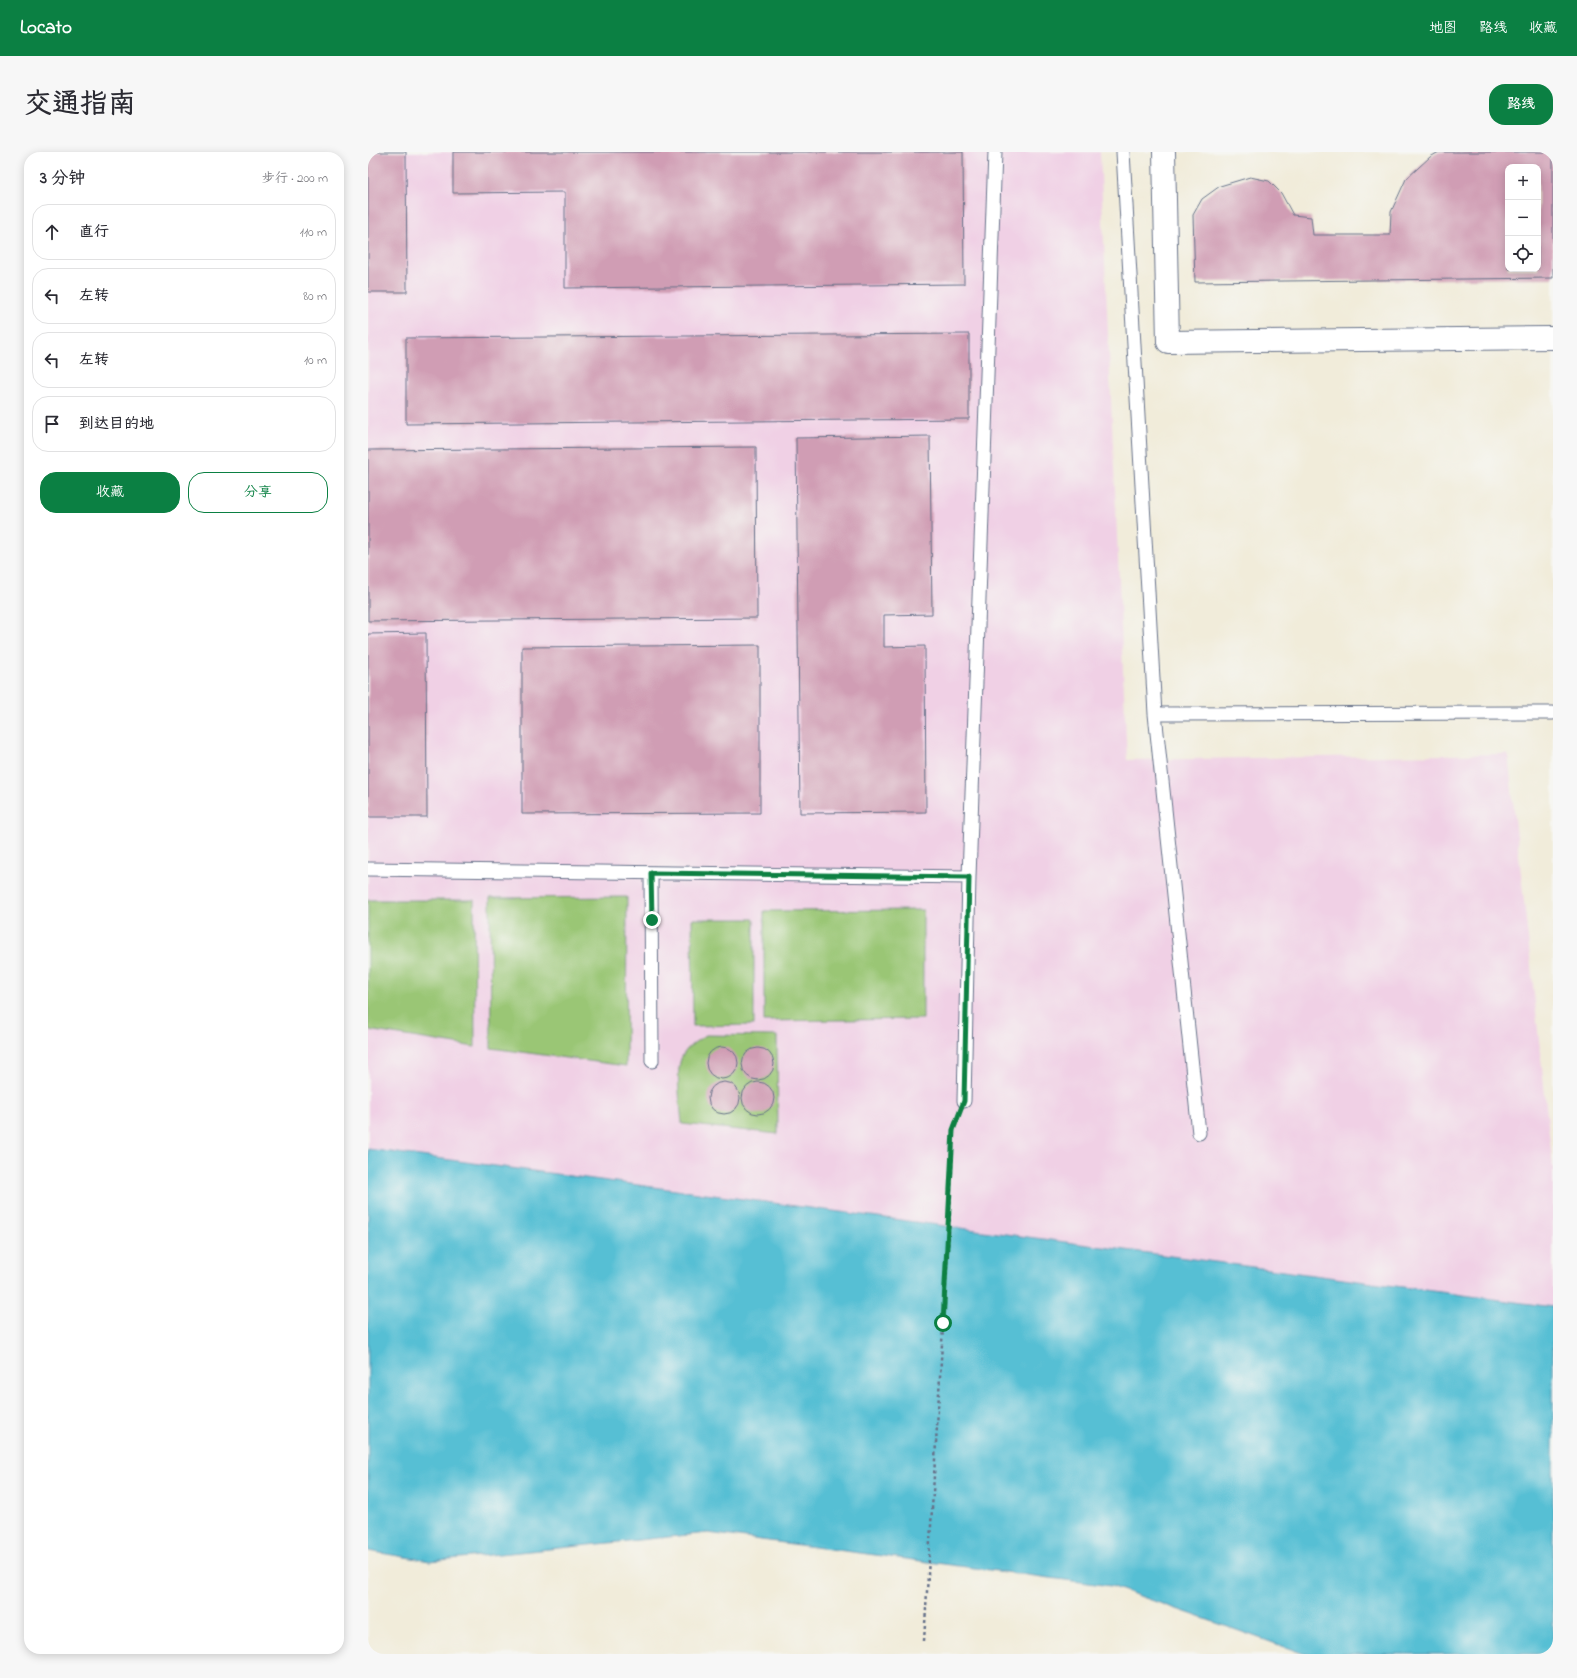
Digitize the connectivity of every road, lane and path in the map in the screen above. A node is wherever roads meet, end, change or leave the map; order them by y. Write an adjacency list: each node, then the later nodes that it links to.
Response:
1 (995, 152): 9 (lane)
2 (1123, 152): 6 (lane)
3 (1164, 152): 4 (street)
4 (1553, 338)
5 (1553, 713): 6 (lane)
6 (1155, 714): 12 (lane)
7 (368, 869): 8 (lane)
8 (651, 873): 9 (lane); 10 (lane)
9 (969, 877): 11 (lane)
10 (652, 1061)
11 (964, 1101): 13 (path)
12 (1200, 1133)
13 (924, 1640)

